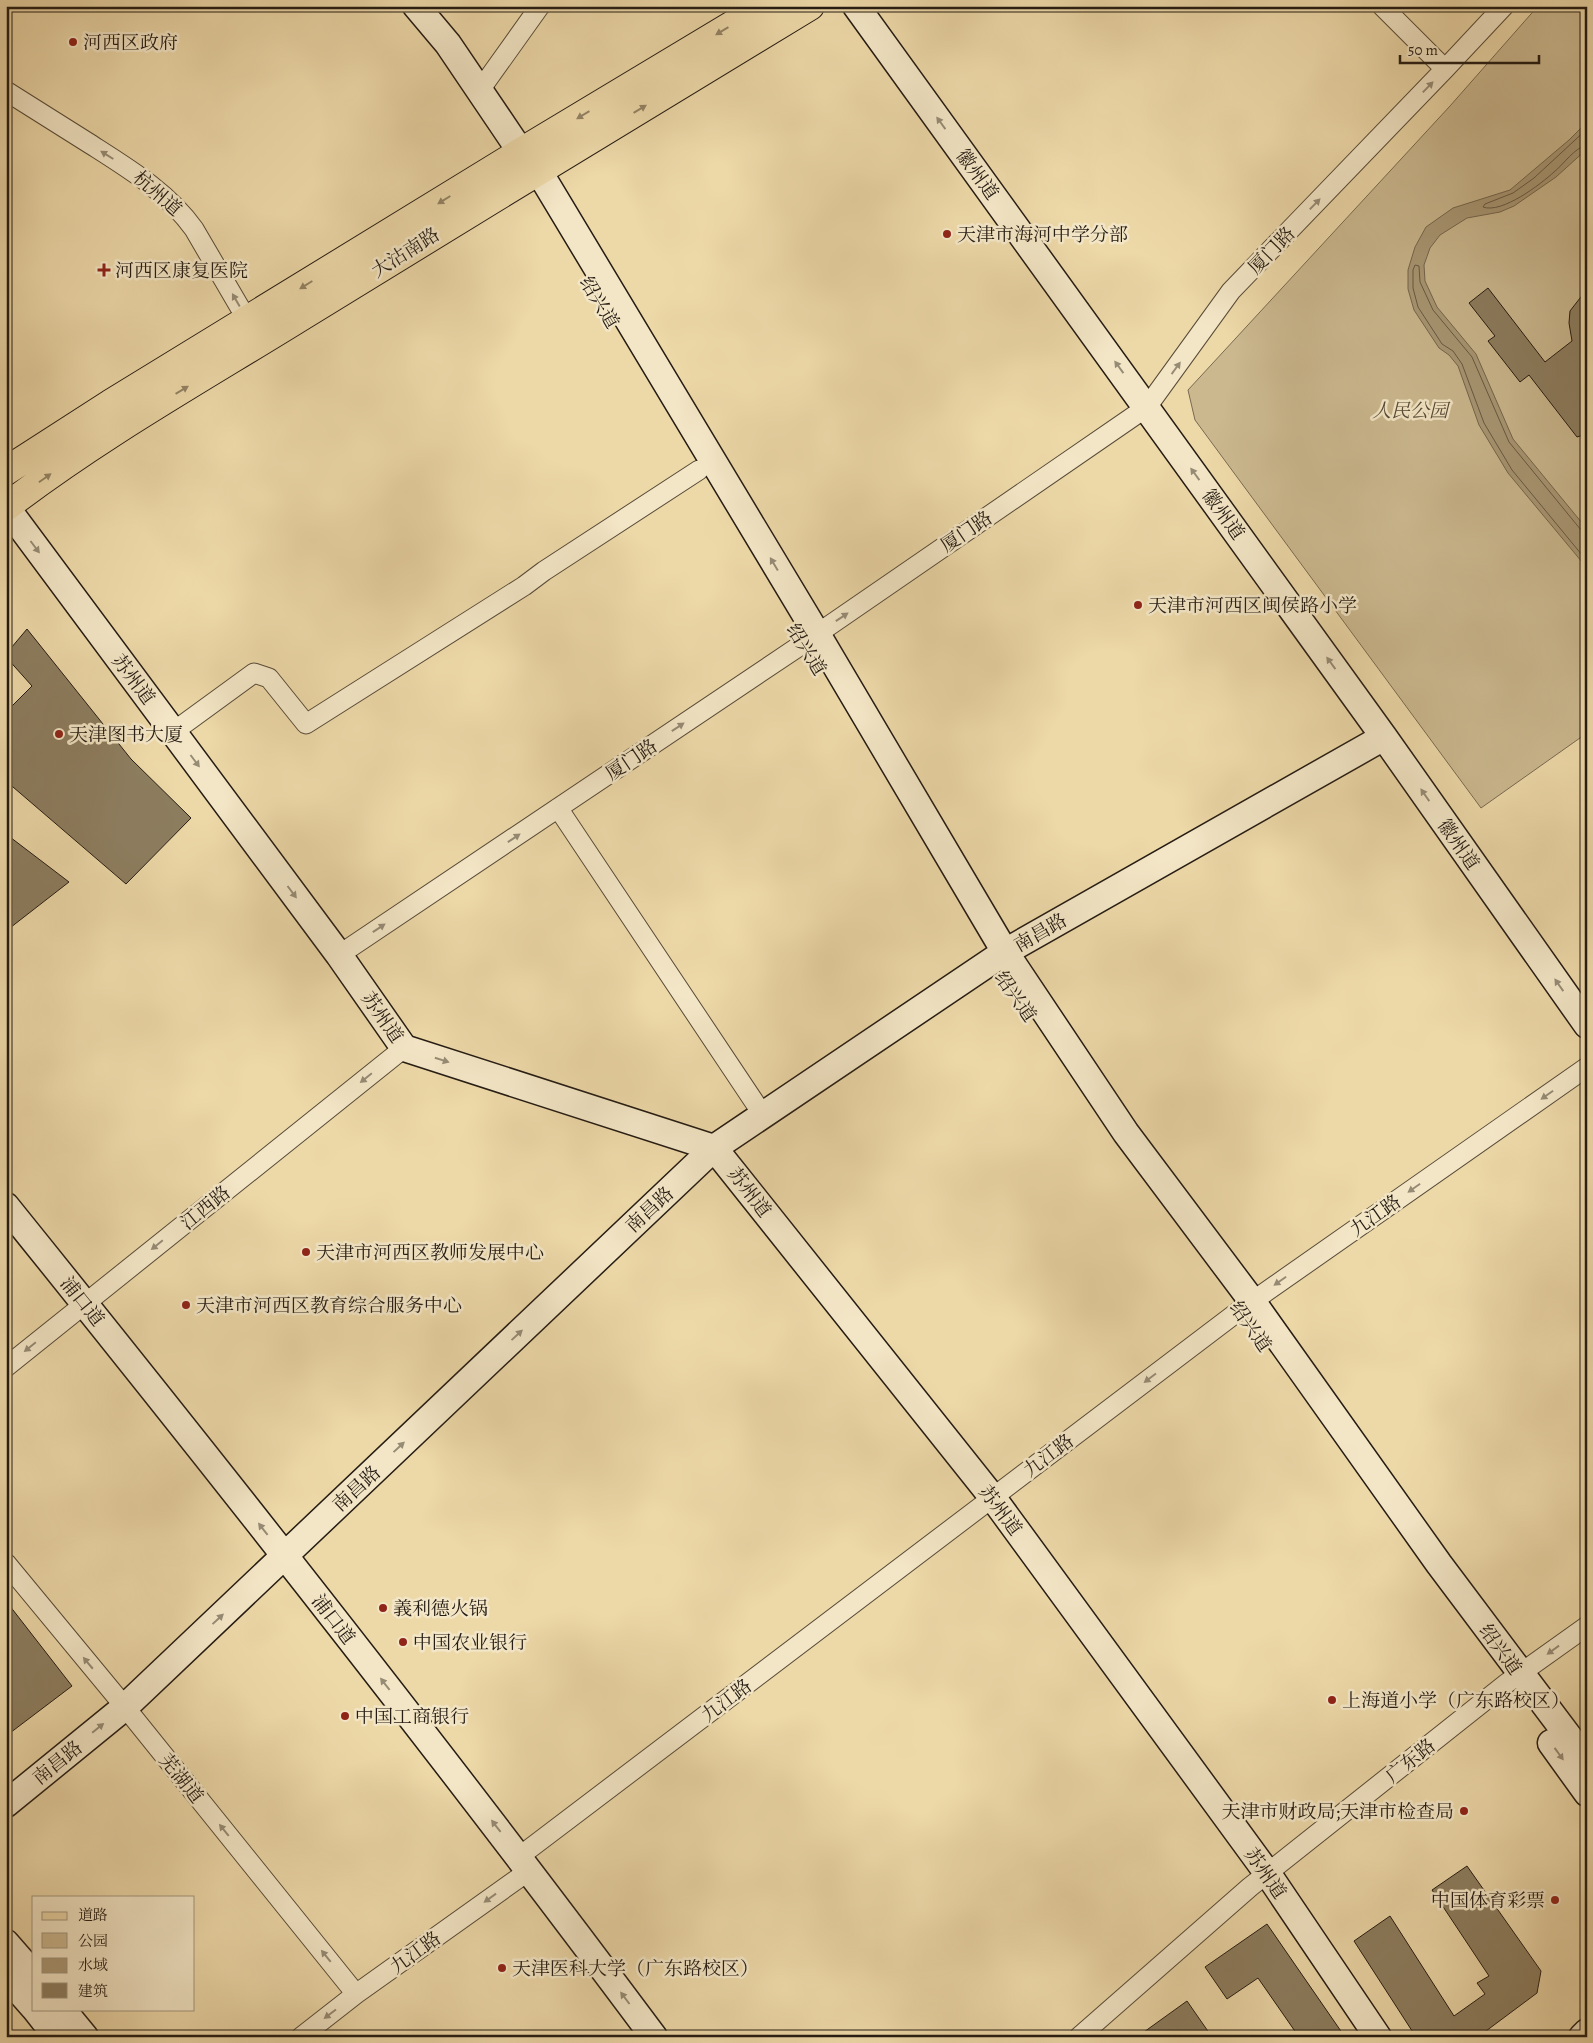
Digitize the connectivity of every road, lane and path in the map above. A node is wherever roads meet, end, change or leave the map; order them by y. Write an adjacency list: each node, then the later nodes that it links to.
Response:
1 (416, 6): 9 (street, 绍兴道)
2 (540, 6): 9 (street)
3 (764, 6): 11 (main road, 大沽南路, one-way to 11)
4 (810, 6): 11 (main road, 大沽南路, one-way to 4)
5 (856, 6): 13 (street, 徽州道, one-way to 5)
6 (1382, 6): 8 (street)
7 (1504, 6): 8 (street, 厦门路)
8 (1445, 69): 13 (street, 厦门路, one-way to 8)
9 (480, 90): 11 (street, 绍兴道)
10 (6, 91): 12 (street, 杭州道, one-way to 10)
11 (529, 166): 12 (main road, 大沽南路); 14 (street, 绍兴道); 17 (street, 绍兴道, one-way to 11)
12 (254, 331): 15 (main road, 大沽南路); 16 (main road, 大沽南路, one-way to 12)
13 (1147, 407): 17 (street, 厦门路, one-way to 13); 19 (street, 徽州道, one-way to 13)
14 (699, 470): 17 (street, 绍兴道); 18 (street)
15 (6, 471)
16 (6, 507): 18 (street, 苏州道, one-way to 18)
17 (810, 638): 20 (street, 厦门路, one-way to 17); 22 (street, 绍兴道)
18 (173, 732): 21 (street, 苏州道, one-way to 21)
19 (1384, 736): 22 (street, 南昌路); 23 (street, 徽州道, one-way to 19)
20 (558, 808): 21 (street, 厦门路, one-way to 20); 26 (street)
21 (339, 955): 24 (street, 苏州道)
22 (998, 956): 26 (street, 南昌路); 30 (street, 绍兴道)
23 (1587, 1025)
24 (404, 1048): 27 (street, 苏州道, one-way to 27); 29 (street, 江西路, one-way to 29)
25 (1587, 1067): 30 (street, 九江路, one-way to 30)
26 (763, 1115): 27 (street, 南昌路)
27 (714, 1148): 32 (street, 苏州道); 33 (street, 南昌路, one-way to 27)
28 (6, 1206): 29 (street, 浦口道)
29 (84, 1303): 31 (street, 江西路, one-way to 31); 33 (street, 浦口道, one-way to 29)
30 (1246, 1305): 32 (street, 九江路, one-way to 32); 36 (street, 绍兴道)
31 (6, 1367)
32 (993, 1498): 41 (street, 九江路); 42 (street, 苏州道)
33 (285, 1555): 37 (street, 南昌路, one-way to 33); 41 (street, 浦口道, one-way to 33)
34 (6, 1564): 37 (street, 芜湖道, one-way to 34)
35 (1587, 1626): 36 (street, 广东路, one-way to 36)
36 (1513, 1678): 38 (street, 绍兴道); 39 (street, 绍兴道, one-way to 39); 42 (street, 广东路)
37 (125, 1707): 40 (street, 南昌路, one-way to 37); 46 (street, 芜湖道, one-way to 37)
38 (1587, 1761)
39 (1587, 1792)
40 (6, 1804)
41 (525, 1863): 46 (street, 九江路, one-way to 46); 54 (street, 浦口道, one-way to 41)
42 (1268, 1874): 55 (street, 广东路); 56 (street, 苏州道)
43 (6, 1943): 44 (street)
44 (32, 1973)
45 (6, 1976): 47 (street)
46 (356, 1994): 53 (street, 九江路, one-way to 53)
47 (32, 2007)
48 (35, 2010): 51 (street)
49 (63, 2010): 52 (street)
50 (1587, 2032): 57 (street)
51 (57, 2037)
52 (85, 2037)
53 (301, 2037)
54 (654, 2037)
55 (1079, 2037)
56 (1378, 2037)
57 (1582, 2037)

